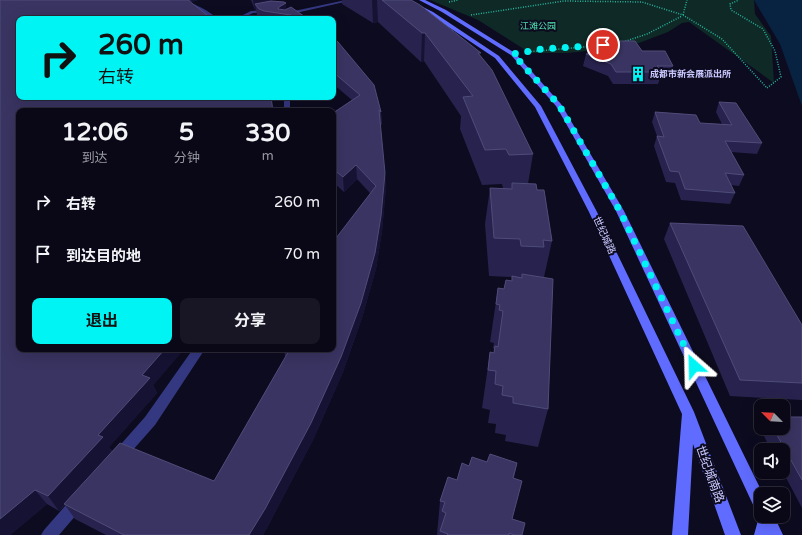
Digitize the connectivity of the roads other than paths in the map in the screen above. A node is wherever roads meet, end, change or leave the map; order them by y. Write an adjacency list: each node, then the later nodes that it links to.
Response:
1 (178, 0): 8 (street)
2 (351, 0): 7 (lane)
3 (405, 0): 12 (main road, 世纪城路)
4 (421, 0): 15 (main road)
5 (287, 10): 7 (lane)
6 (273, 11): 9 (lane)
7 (295, 12): 10 (lane)
8 (211, 16)
9 (243, 16)
10 (288, 16)
11 (197, 352): 13 (street)
12 (688, 412): 19 (main road, 世纪城路); 20 (main road, 世纪城南路)
13 (109, 467)
14 (89, 489): 18 (street)
15 (754, 491)
16 (764, 523): 21 (main road)
17 (769, 523): 22 (main road)
18 (49, 535)
19 (680, 535)
20 (733, 535)
21 (762, 535)
22 (775, 535)

